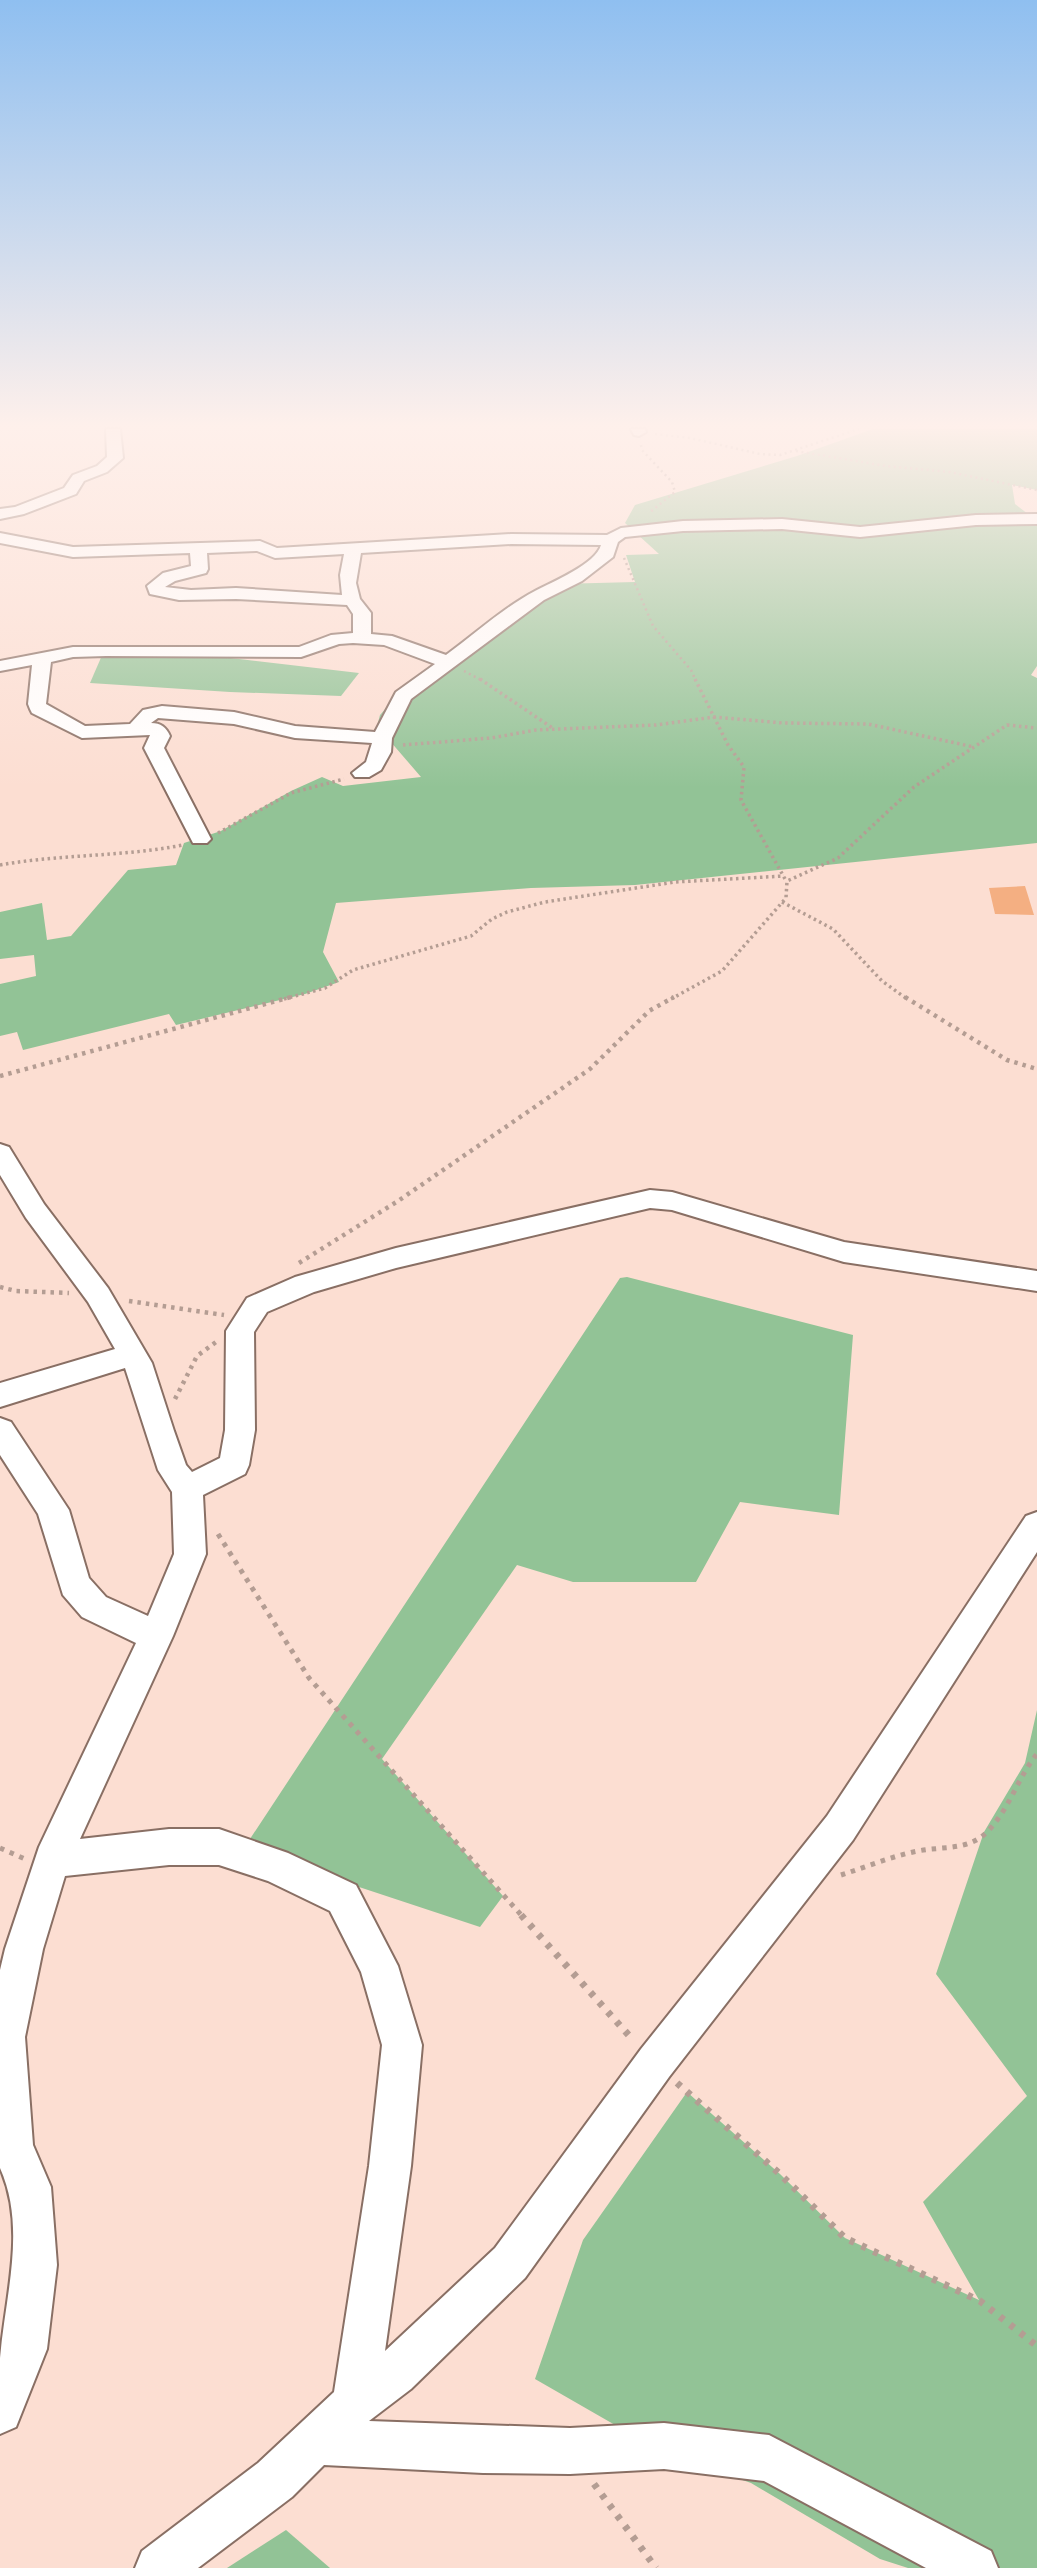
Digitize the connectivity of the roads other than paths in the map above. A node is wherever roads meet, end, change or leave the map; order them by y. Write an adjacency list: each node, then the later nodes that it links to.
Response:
1 (198, 548): 7 (street)
2 (57, 549): 3 (street)
3 (183, 549)
4 (266, 549): 5 (street)
5 (354, 549): 7 (street)
6 (610, 549): 10 (street)
7 (352, 600): 8 (street)
8 (362, 638): 9 (street); 10 (street)
9 (42, 658): 11 (street); 12 (street)
10 (447, 662): 13 (street)
11 (0, 666)
12 (136, 730): 13 (street); 15 (street)
13 (381, 742): 14 (street)
14 (362, 773)
15 (200, 839)
16 (0, 1153): 18 (street)
17 (1037, 1281): 21 (street)
18 (132, 1355): 19 (street); 21 (street)
19 (0, 1395)
20 (0, 1430): 23 (street)
21 (187, 1489): 23 (street)
22 (1037, 1525): 25 (street)
23 (156, 1636): 24 (street)
24 (52, 1860): 25 (street); 26 (street)
25 (355, 2403): 27 (street)
26 (0, 2411)
27 (315, 2441): 28 (street); 29 (street)
28 (159, 2568)
29 (974, 2568)

